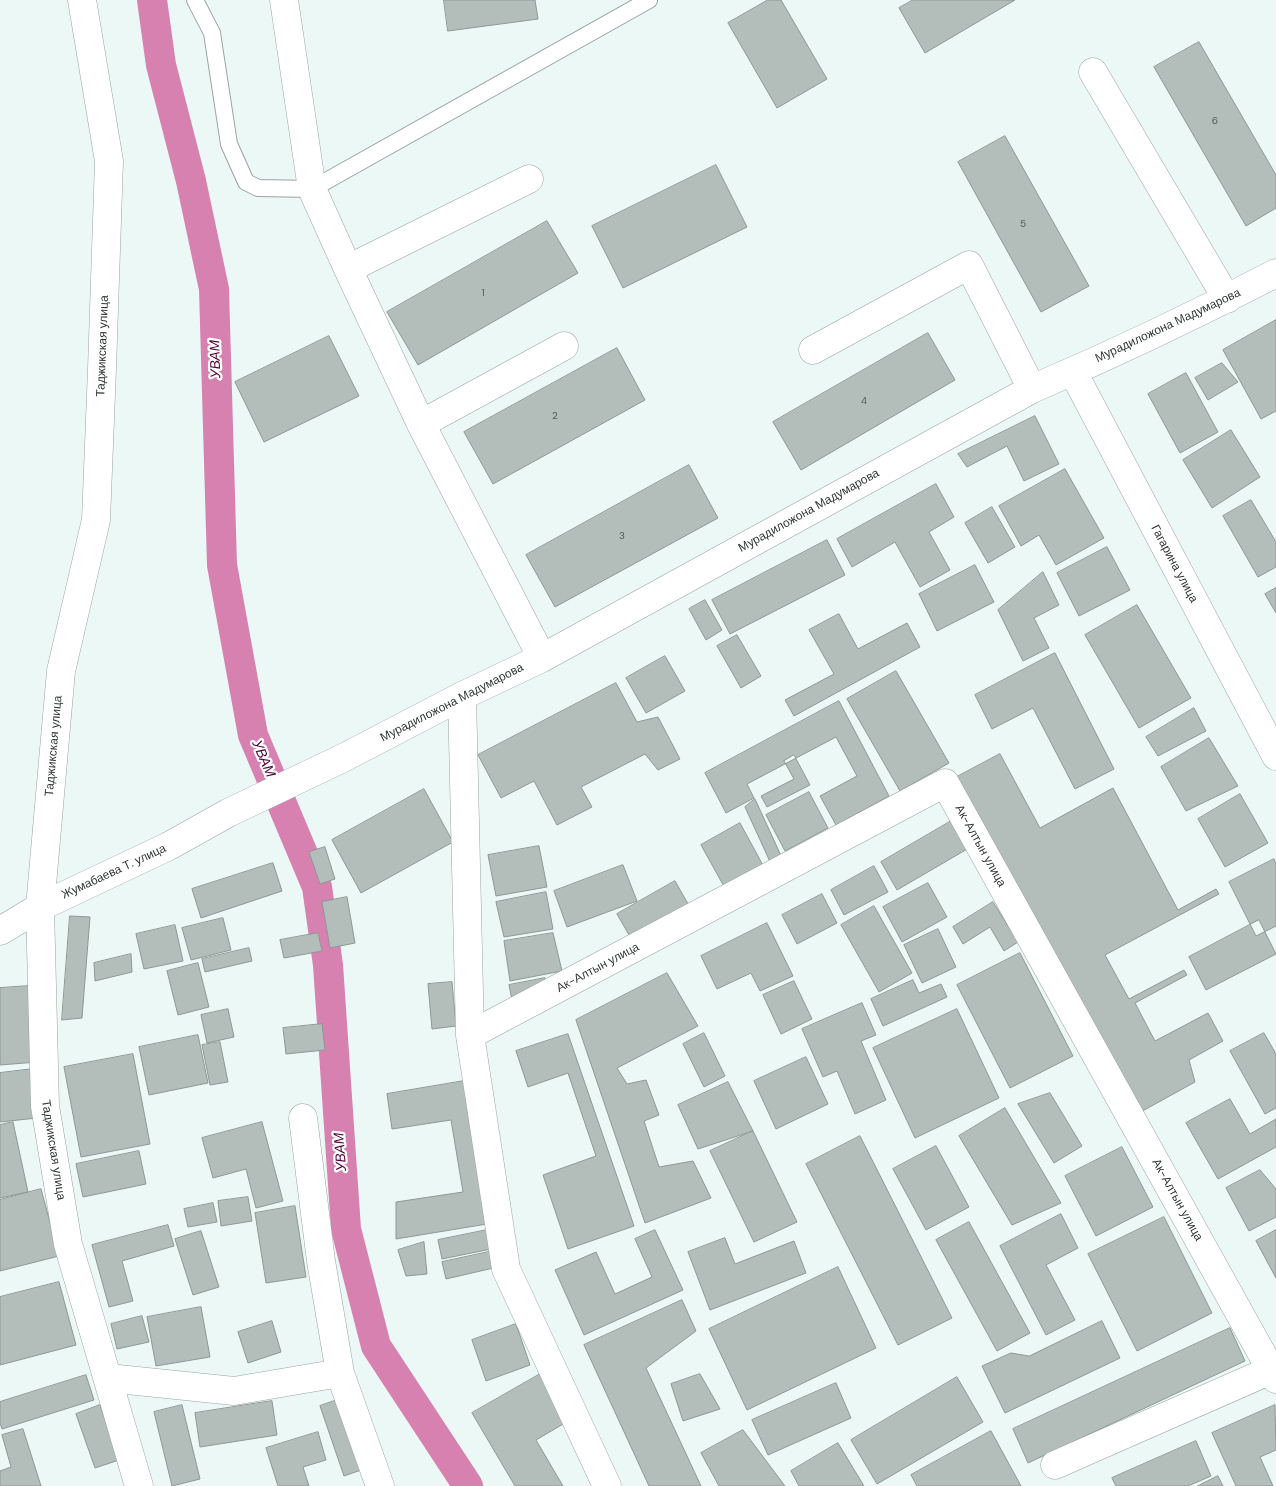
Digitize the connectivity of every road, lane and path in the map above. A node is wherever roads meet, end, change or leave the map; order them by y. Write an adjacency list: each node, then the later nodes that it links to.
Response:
1 (82, 0): 20 (street, Таджикская улица)
2 (195, 0): 7 (lane)
3 (284, 0): 7 (street)
4 (649, 0): 7 (lane)
5 (1093, 72): 10 (street)
6 (529, 179): 8 (street)
7 (312, 189): 8 (street)
8 (348, 269): 15 (street)
9 (1276, 273): 10 (street, Мурадиложона Мадумарова)
10 (1226, 299): 13 (street, Мурадиложона Мадумарова)
11 (564, 346): 15 (street)
12 (813, 350): 14 (street)
13 (1072, 372): 14 (street, Мурадиложона Мадумарова); 18 (street, Гагарина улица)
14 (1032, 389): 16 (street, Мурадиложона Мадумарова)
15 (421, 424): 16 (street)
16 (542, 658): 17 (street, Мурадиложона Мадумарова)
17 (462, 696): 19 (street, Мурадиложона Мадумарова); 22 (street)
18 (1276, 756)
19 (228, 813): 20 (street, Жумабаева Т. улица)
20 (40, 907): 21 (street, Жумабаева Т. улица); 26 (street, Таджикская улица)
21 (0, 931)
22 (470, 1035): 25 (street, Ак-Алтын улица); 30 (street)
23 (303, 1118): 24 (street)
24 (340, 1373): 26 (street); 29 (street)
25 (1274, 1374): 27 (street)
26 (108, 1378): 28 (street, Таджикская улица)
27 (1055, 1465)
28 (139, 1486)
29 (380, 1486)
30 (607, 1486)

